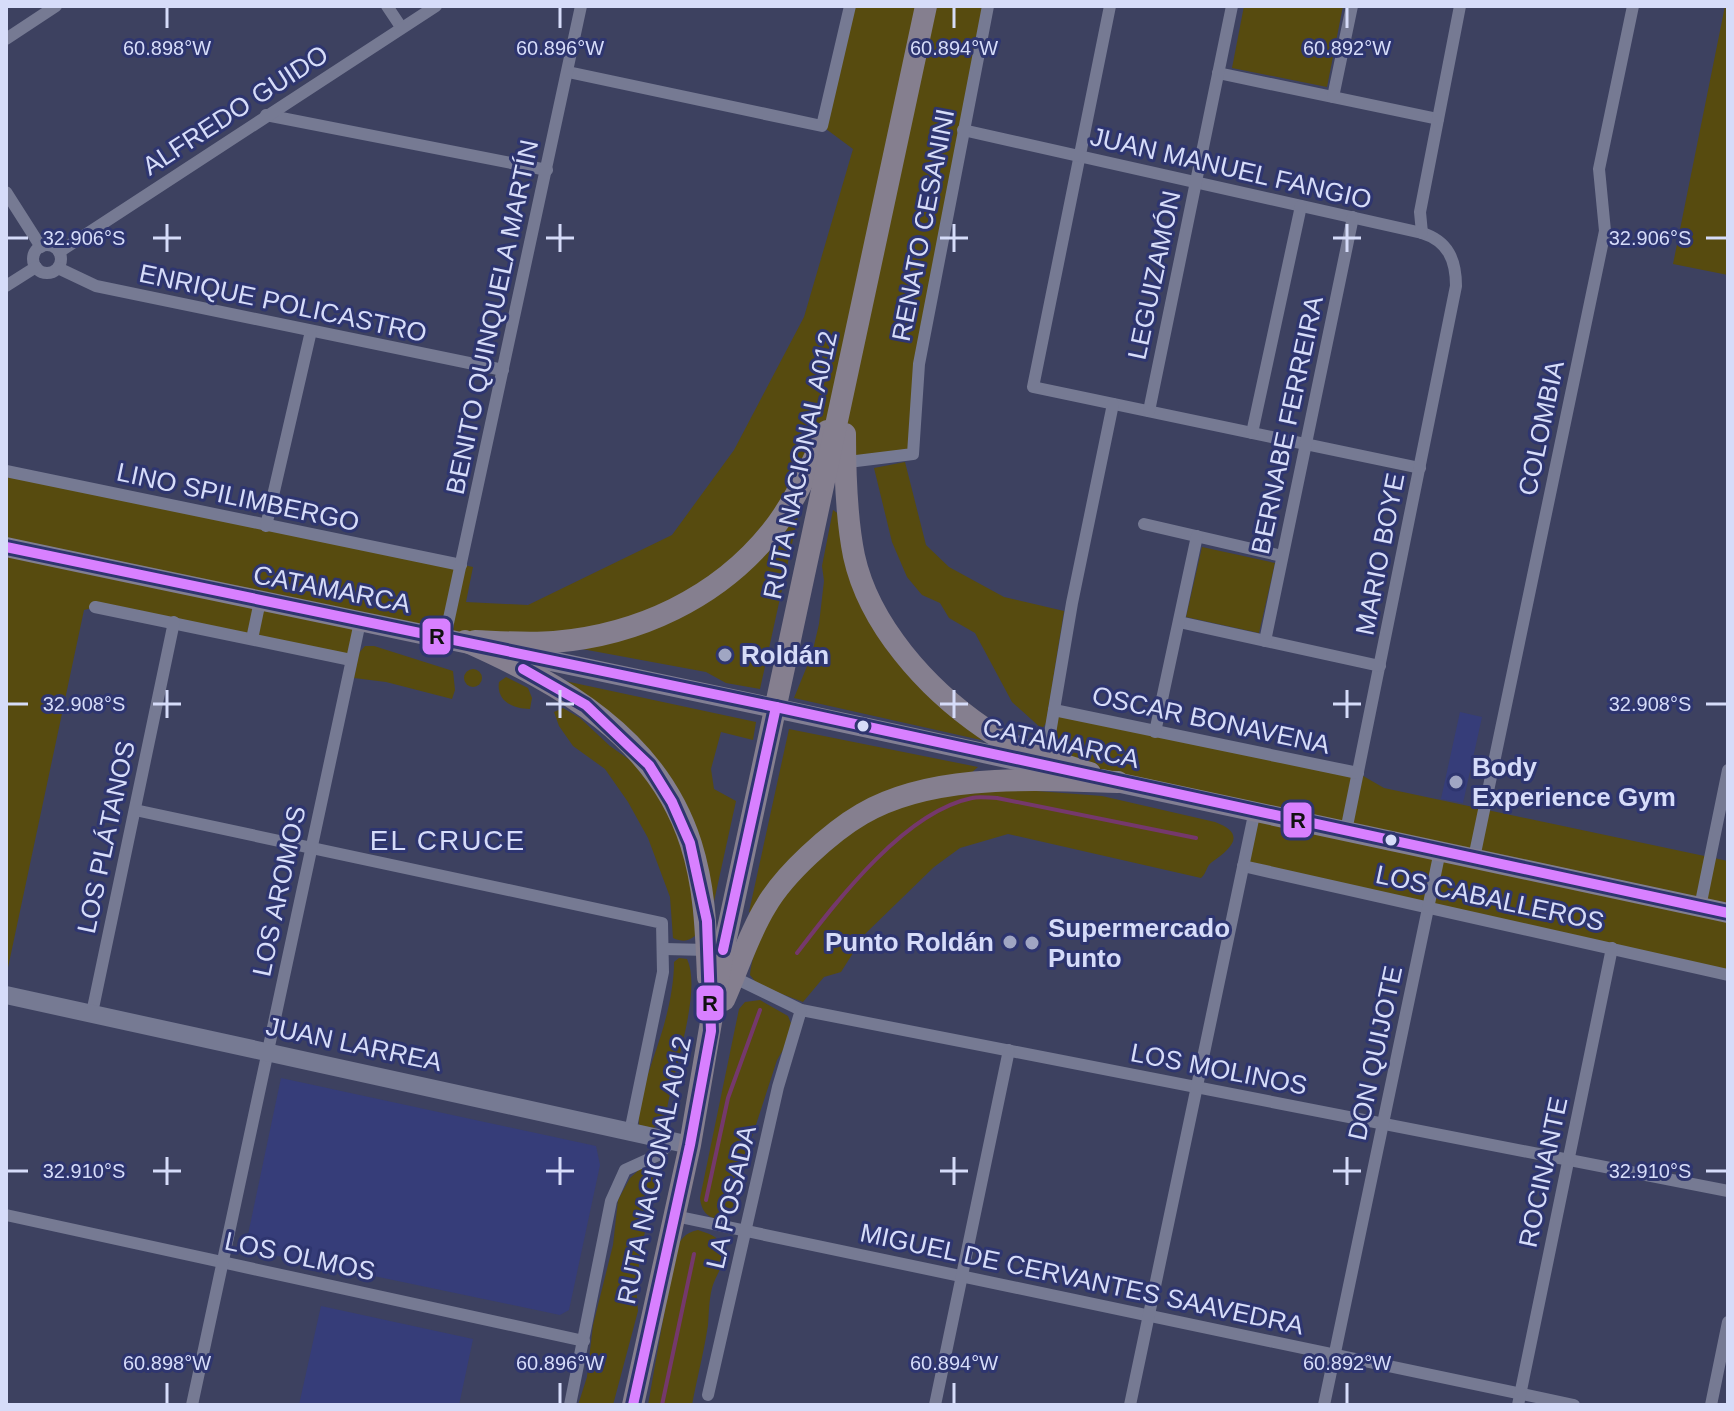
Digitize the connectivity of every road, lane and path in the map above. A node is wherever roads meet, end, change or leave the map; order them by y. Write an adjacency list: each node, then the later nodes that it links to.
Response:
1 (56, 6): 15 (street)
2 (387, 6): 14 (street)
3 (436, 6): 14 (street, ALFREDO GUIDO)
4 (581, 6): 16 (street, BENITO QUINQUELA MARTÍN)
5 (850, 6): 16 (street)
6 (926, 6): 37 (highway, RUTA NACIONAL A012)
7 (972, 6): 13 (street)
8 (1110, 6): 22 (street)
9 (1232, 6): 17 (street, LEGUIZAMÓN)
10 (1352, 6): 18 (street)
11 (1460, 6): 20 (street)
12 (1633, 6): 73 (street, COLOMBIA)
13 (988, 7): 21 (street, RENATO CESANINI)
14 (401, 27): 19 (street, ALFREDO GUIDO)
15 (6, 39)
16 (568, 72): 23 (street, BENITO QUINQUELA MARTÍN)
17 (1218, 73): 18 (street); 24 (street, LEGUIZAMÓN)
18 (1333, 97): 20 (street)
19 (266, 115): 23 (street); 30 (street, ALFREDO GUIDO)
20 (1438, 119): 28 (street)
21 (963, 130): 22 (street, JUAN MANUEL FANGIO); 42 (street, RENATO CESANINI)
22 (1080, 156): 24 (street, JUAN MANUEL FANGIO); 38 (street)
23 (547, 170): 36 (street, BENITO QUINQUELA MARTÍN)
24 (1196, 182): 26 (street, JUAN MANUEL FANGIO); 39 (street, LEGUIZAMÓN)
25 (6, 192): 29 (street)
26 (1301, 206): 27 (street, JUAN MANUEL FANGIO); 40 (street)
27 (1353, 217): 28 (street, JUAN MANUEL FANGIO); 41 (street, BERNABE FERREIRA)
28 (1422, 233): 34 (street, JUAN MANUEL FANGIO)
29 (41, 247): 30 (street); 31 (street)
30 (59, 252): 32 (street)
31 (36, 267): 32 (street); 33 (street)
32 (58, 268): 35 (street, ENRIQUE POLICASTRO)
33 (6, 286)
34 (1456, 286): 43 (street, MARIO BOYE)
35 (311, 331): 36 (street, ENRIQUE POLICASTRO); 46 (street)
36 (503, 370): 50 (street, BENITO QUINQUELA MARTÍN)
37 (844, 393): 42 (highway); 42 (highway)
38 (1113, 404): 39 (street); 62 (street)
39 (1149, 411): 40 (street)
40 (1252, 433): 41 (street)
41 (1306, 444): 43 (street); 49 (street, BERNABE FERREIRA)
42 (828, 465): 57 (highway); 61 (highway, RUTA NACIONAL A012); 64 (highway)
43 (1420, 468): 60 (street, MARIO BOYE)
44 (6, 471): 46 (street, LINO SPILIMBERGO)
45 (1144, 524): 47 (street)
46 (266, 526): 50 (street, LINO SPILIMBERGO)
47 (1197, 536): 49 (street); 55 (street)
48 (6, 547): 51 (main road, CATAMARCA)
49 (1282, 556): 58 (street, BERNABE FERREIRA)
50 (461, 565): 57 (street, BENITO QUINQUELA MARTÍN)
51 (260, 601): 54 (main road, CATAMARCA); 56 (street)
52 (95, 607): 53 (street)
53 (174, 622): 56 (street); 68 (street, LOS PLÁTANOS)
54 (360, 622): 57 (main road, CATAMARCA); 59 (street, LOS AROMOS)
55 (1179, 622): 58 (street); 63 (street)
56 (252, 639): 59 (street)
57 (455, 639): 61 (main road, CATAMARCA); 80 (highway)
58 (1265, 641): 60 (street)
59 (351, 660): 71 (street, LOS AROMOS)
60 (1380, 666): 66 (street, MARIO BOYE)
61 (776, 707): 64 (main road, CATAMARCA); 80 (highway, RUTA NACIONAL A012)
62 (1054, 710): 63 (street, OSCAR BONAVENA); 64 (street)
63 (1155, 732): 66 (street, OSCAR BONAVENA)
64 (1045, 763): 67 (highway)
65 (1728, 770): 76 (street)
66 (1358, 773): 70 (street, MARIO BOYE)
67 (1118, 782): 69 (main road, CATAMARCA); 80 (highway)
68 (135, 810): 71 (street); 84 (street, LOS PLÁTANOS)
69 (1255, 810): 70 (main road, CATAMARCA); 74 (street)
70 (1346, 831): 72 (main road, CATAMARCA)
71 (311, 848): 79 (street); 86 (street, LOS AROMOS)
72 (1440, 851): 73 (main road, CATAMARCA); 75 (street, DON QUIJOTE)
73 (1474, 858): 76 (main road, CATAMARCA)
74 (1243, 866): 75 (street, LOS CABALLEROS); 87 (street)
75 (1428, 907): 78 (street, LOS CABALLEROS); 88 (street, DON QUIJOTE)
76 (1700, 907): 77 (main road, CATAMARCA)
77 (1728, 913)
78 (1612, 948): 81 (street, LOS CABALLEROS); 91 (street, ROCINANTE)
79 (664, 949): 80 (street); 89 (street)
80 (718, 968): 83 (street, LOS MOLINOS); 90 (highway, RUTA NACIONAL A012)
81 (1728, 975)
82 (6, 995): 84 (street, JUAN LARREA)
83 (801, 1010): 85 (street, LOS MOLINOS); 95 (street, LA POSADA)
84 (92, 1013): 86 (street, JUAN LARREA)
85 (1009, 1050): 87 (street, LOS MOLINOS); 97 (street)
86 (266, 1052): 89 (street, JUAN LARREA); 96 (street, LOS AROMOS)
87 (1196, 1087): 88 (street, LOS MOLINOS); 98 (street)
88 (1382, 1125): 91 (street, LOS MOLINOS); 101 (street, DON QUIJOTE)
89 (630, 1132): 90 (street, JUAN LARREA)
90 (681, 1143): 94 (highway, RUTA NACIONAL A012); 100 (street)
91 (1568, 1160): 92 (street, LOS MOLINOS); 103 (street, ROCINANTE)
92 (1728, 1191)
93 (6, 1215): 96 (street, LOS OLMOS)
94 (675, 1216): 95 (street, MIGUEL DE CERVANTES SAAVEDRA); 106 (highway, RUTA NACIONAL A012)
95 (747, 1231): 97 (street, MIGUEL DE CERVANTES SAAVEDRA); 102 (street, LA POSADA)
96 (223, 1262): 100 (street, LOS OLMOS); 104 (street, LOS AROMOS)
97 (962, 1276): 98 (street, MIGUEL DE CERVANTES SAAVEDRA); 107 (street)
98 (1148, 1315): 101 (street, MIGUEL DE CERVANTES SAAVEDRA); 108 (street)
99 (1728, 1322): 111 (street)
100 (584, 1341): 105 (street)
101 (1334, 1354): 103 (street, MIGUEL DE CERVANTES SAAVEDRA); 109 (street, DON QUIJOTE)
102 (708, 1395)
103 (1519, 1399): 110 (street, MIGUEL DE CERVANTES SAAVEDRA)
104 (192, 1405)
105 (570, 1405)
106 (633, 1405)
107 (935, 1405)
108 (1130, 1405)
109 (1324, 1405)
110 (1574, 1405)
111 (1711, 1405)

